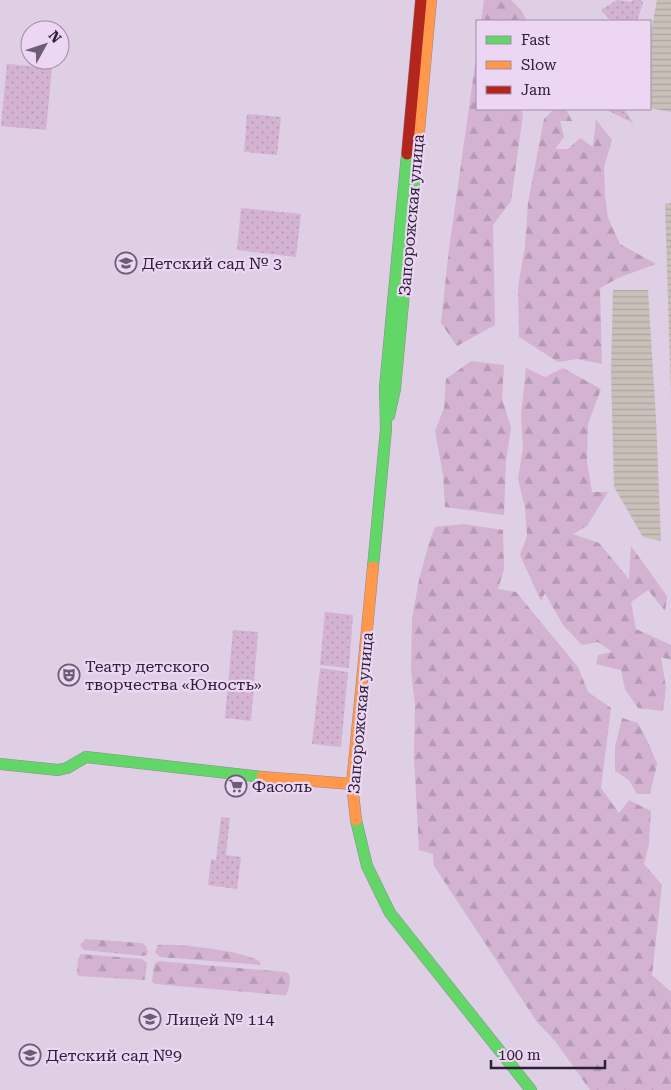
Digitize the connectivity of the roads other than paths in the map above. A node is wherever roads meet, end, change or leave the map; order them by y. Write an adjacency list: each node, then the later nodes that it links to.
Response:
1 (421, 0): 3 (main road, Запорожская улица)
2 (431, 0): 3 (main road, Запорожская улица)
3 (386, 429): 5 (main road, Запорожская улица)
4 (0, 764): 5 (main road)
5 (352, 784): 6 (main road, Запорожская улица)
6 (531, 1090)

